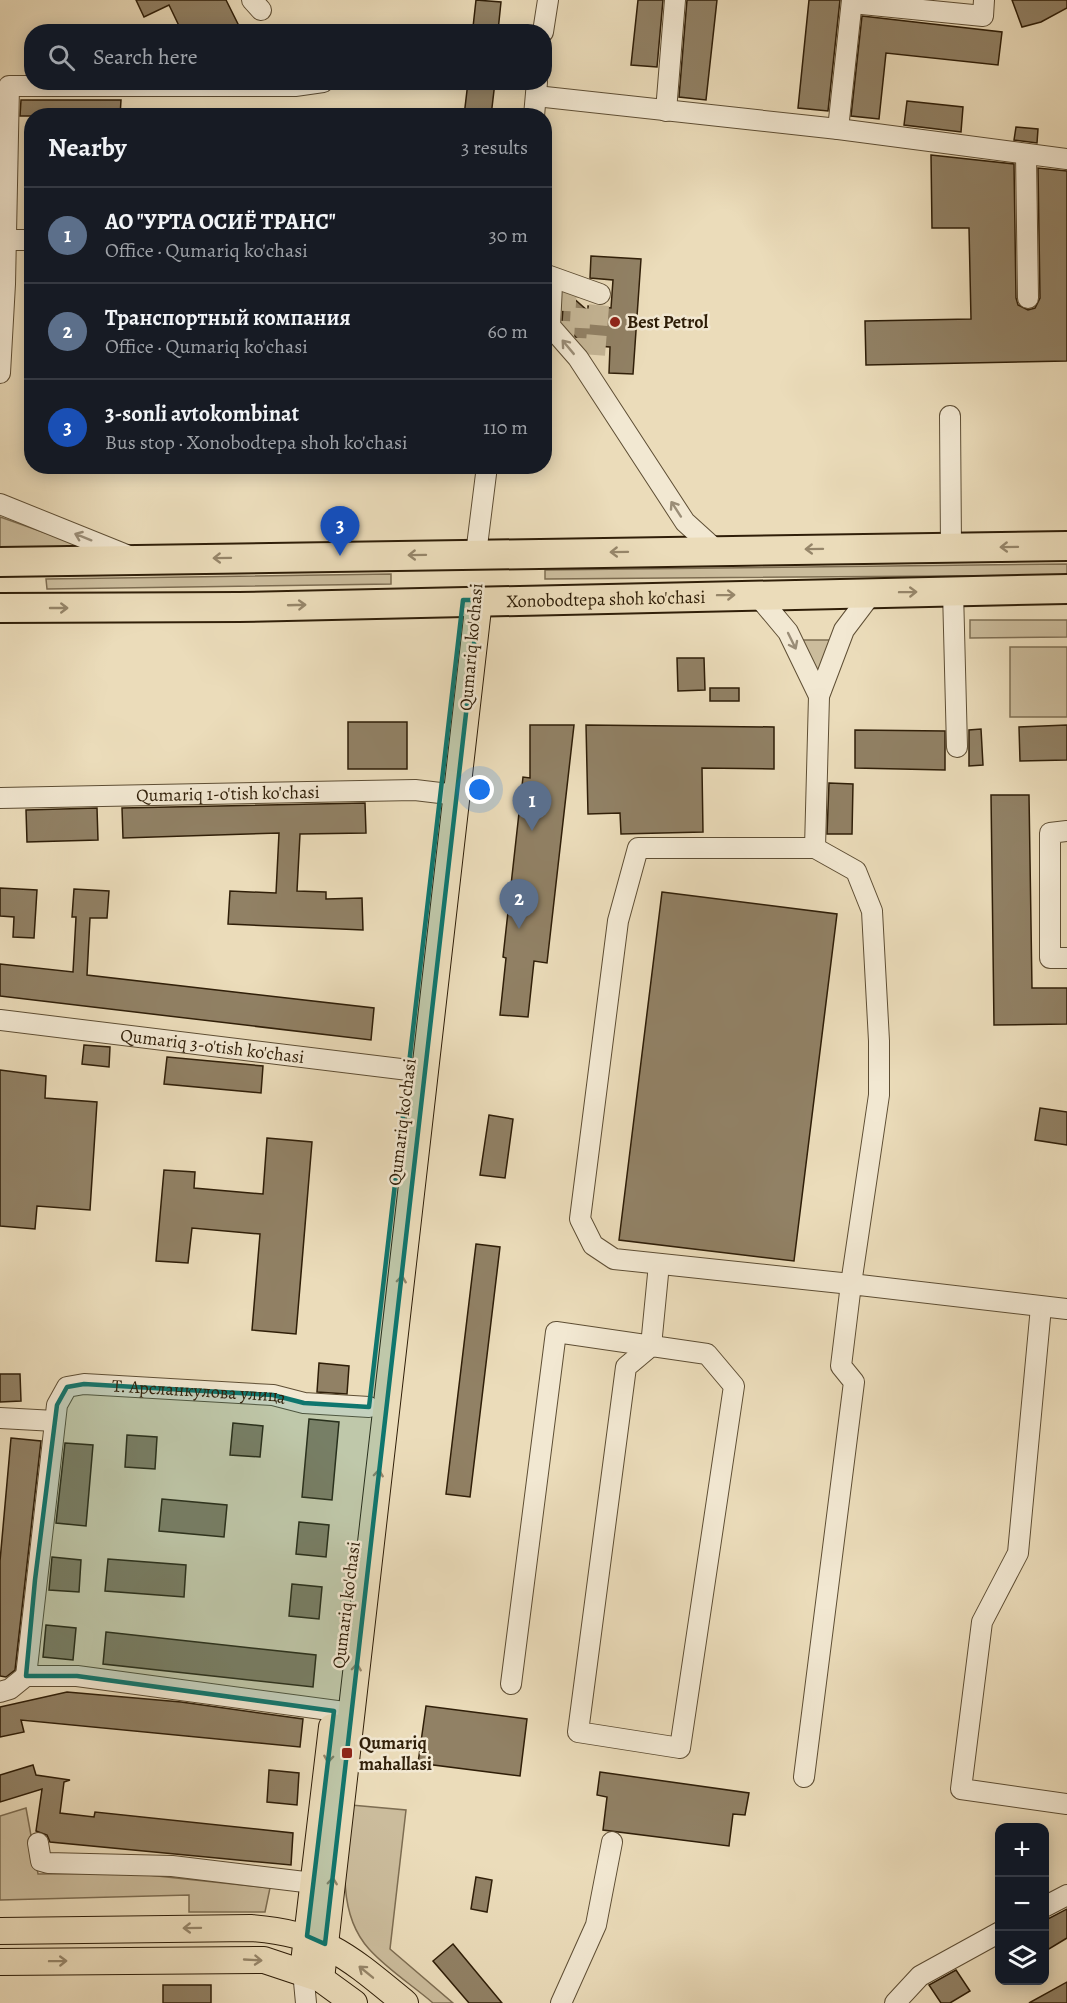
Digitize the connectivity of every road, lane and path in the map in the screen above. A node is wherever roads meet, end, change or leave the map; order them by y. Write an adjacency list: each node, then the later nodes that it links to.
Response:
1 (675, 0): 10 (street)
2 (984, 0): 4 (street)
3 (546, 1): 5 (street)
4 (852, 1): 11 (street)
5 (544, 24)
6 (24, 86): 14 (street)
7 (537, 90): 9 (street)
8 (543, 90): 10 (street)
9 (535, 108)
10 (666, 111): 11 (street)
11 (838, 129): 12 (street)
12 (1026, 154): 13 (street); 19 (street)
13 (1067, 159)
14 (6, 240): 15 (street); 17 (street)
15 (24, 240)
16 (552, 279): 18 (street)
17 (3, 284): 22 (street)
18 (600, 294)
19 (1028, 298)
20 (552, 329): 23 (street, one-way to 20)
21 (595, 356): 23 (street)
22 (0, 373)
23 (592, 381): 29 (street, one-way to 23)
24 (950, 416): 28 (street)
25 (486, 474): 30 (street)
26 (0, 504): 31 (street, one-way to 26)
27 (1067, 546): 28 (highway, one-way to 28)
28 (951, 547): 29 (highway, one-way to 29)
29 (717, 551): 30 (highway, one-way to 30)
30 (476, 554): 31 (highway, one-way to 31); 37 (highway, Qumariq ko'chasi)
31 (137, 559): 32 (highway)
32 (0, 562): 38 (highway)
33 (1067, 589): 34 (highway, Xonobodtepa shoh ko'chasi)
34 (953, 591): 35 (highway, Xonobodtepa shoh ko'chasi, one-way to 34); 40 (street)
35 (872, 593): 36 (highway, Xonobodtepa shoh ko'chasi); 39 (street)
36 (757, 595): 37 (highway, Xonobodtepa shoh ko'chasi, one-way to 36); 39 (street, one-way to 39)
37 (471, 600): 38 (highway, Xonobodtepa shoh ko'chasi, one-way to 37); 41 (main road, Qumariq ko'chasi)
38 (0, 608)
39 (819, 696): 44 (street)
40 (957, 747)
41 (448, 794): 42 (street, Qumariq 1-o'tish ko'chasi); 47 (main road, Qumariq ko'chasi)
42 (0, 798)
43 (1067, 831): 45 (street)
44 (814, 848): 48 (street); 49 (street)
45 (1067, 958)
46 (0, 1020): 47 (street, Qumariq 3-o'tish ko'chasi)
47 (417, 1071): 53 (main road, Qumariq ko'chasi); 59 (main road, Qumariq ko'chasi, one-way to 47)
48 (659, 1264): 49 (street); 52 (street)
49 (851, 1284): 50 (street); 60 (street)
50 (1041, 1307): 51 (street); 61 (street)
51 (1067, 1310)
52 (651, 1346): 52 (street); 57 (street)
53 (369, 1407): 55 (street, Т. Арсланкулова улица); 59 (main road, Qumariq ko'chasi)
54 (0, 1418): 55 (street)
55 (55, 1421): 56 (street, Т. Арсланкулова улица)
56 (26, 1676): 58 (street); 59 (street)
57 (511, 1684)
58 (0, 1692)
59 (343, 1712): 64 (main road, Qumariq ko'chasi, one-way to 64); 69 (main road, Qumariq ko'chasi, one-way to 59)
60 (804, 1777)
61 (1067, 1804)
62 (612, 1842): 74 (street)
63 (38, 1843): 64 (street)
64 (313, 1883): 69 (main road, Qumariq ko'chasi)
65 (1067, 1895): 66 (street)
66 (1049, 1904)
67 (0, 1931): 69 (main road, one-way to 67)
68 (995, 1934): 75 (street)
69 (316, 1940): 71 (main road, Qumariq ko'chasi); 73 (main road, one-way to 69)
70 (0, 1962): 71 (main road, one-way to 71)
71 (309, 1987): 72 (main road)
72 (354, 2003)
73 (405, 2003)
74 (561, 2003)
75 (895, 2003)

